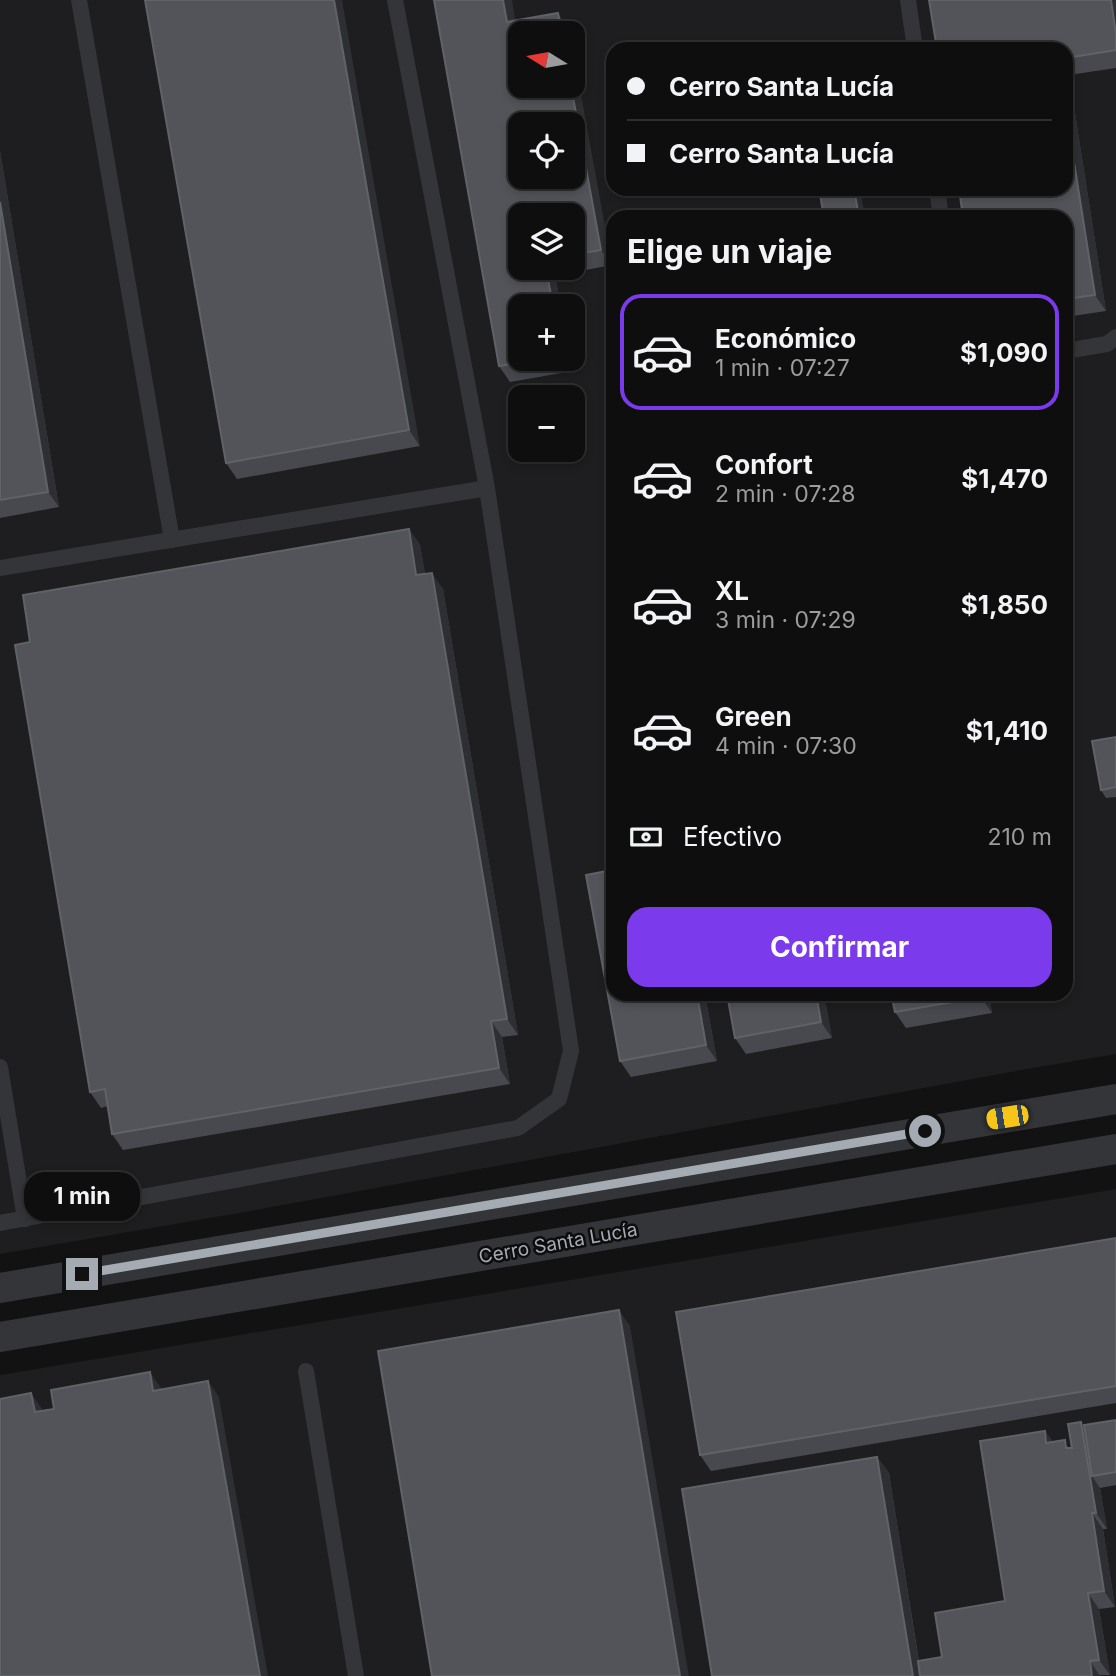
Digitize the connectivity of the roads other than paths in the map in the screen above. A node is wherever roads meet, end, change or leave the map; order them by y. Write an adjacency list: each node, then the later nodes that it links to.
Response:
1 (79, 0): 8 (lane)
2 (395, 0): 7 (lane)
3 (908, 0): 4 (lane)
4 (914, 42)
5 (1116, 337): 6 (lane)
6 (1073, 350)
7 (487, 488): 8 (lane); 13 (lane)
8 (172, 540): 9 (lane)
9 (0, 568)
10 (0, 1068): 13 (lane)
11 (1116, 1099): 15 (street)
12 (1116, 1149): 16 (street, Cerro Santa Lucía)
13 (25, 1219): 14 (lane)
14 (0, 1223)
15 (0, 1288)
16 (0, 1337)
17 (306, 1371): 18 (lane)
18 (356, 1676)

